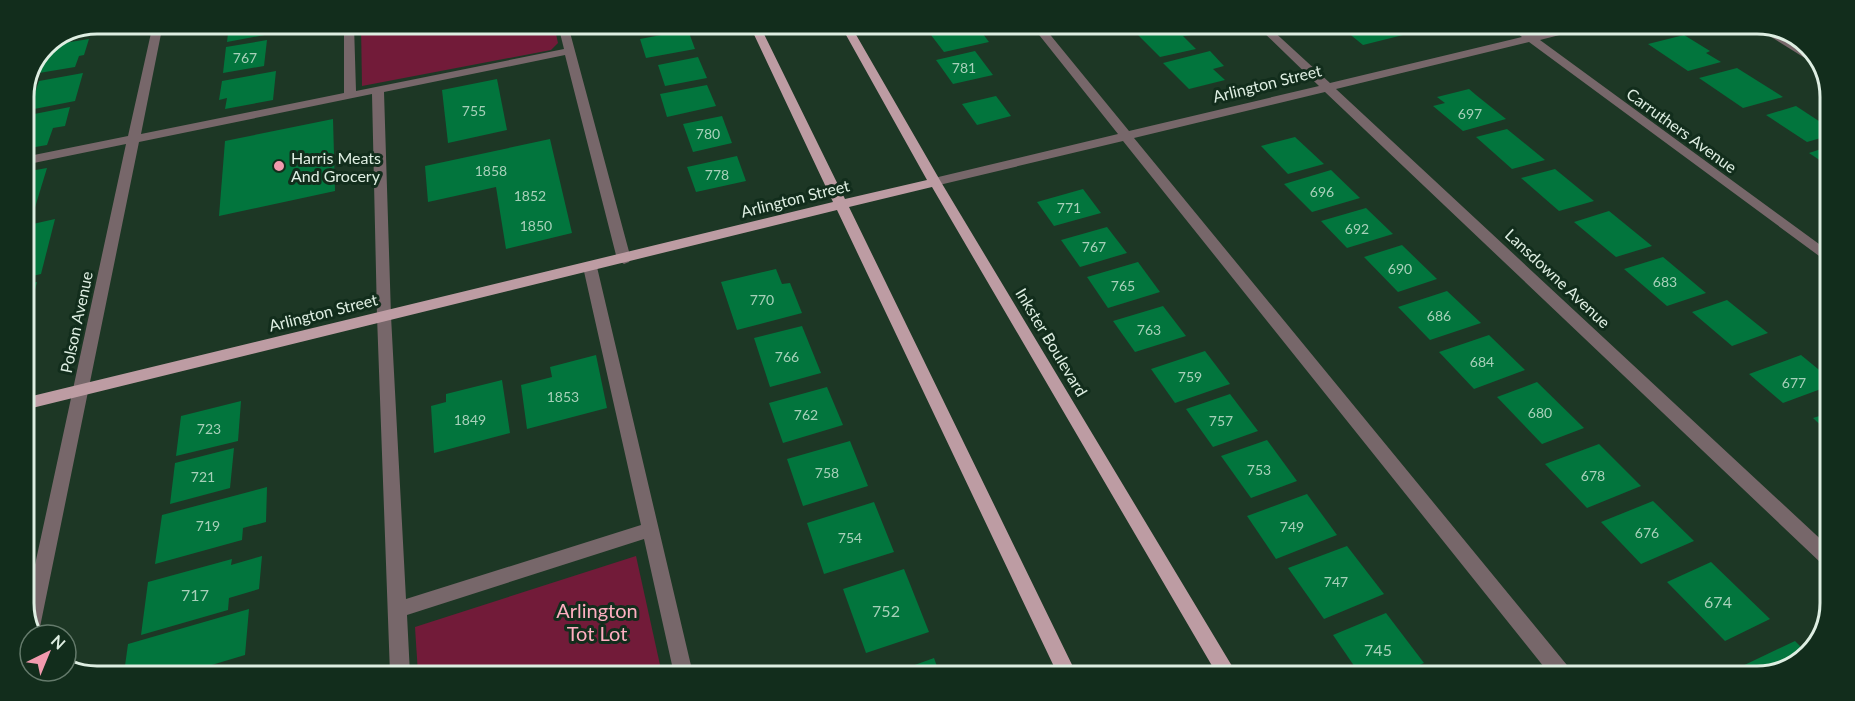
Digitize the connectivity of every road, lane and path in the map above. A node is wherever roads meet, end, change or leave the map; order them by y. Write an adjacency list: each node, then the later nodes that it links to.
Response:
1 (156, 34): 18 (street, Polson Avenue)
2 (350, 34): 16 (street)
3 (565, 34): 13 (street)
4 (759, 34): 21 (main road)
5 (851, 34): 20 (main road, Inkster Boulevard)
6 (1043, 34): 17 (street)
7 (1271, 34): 14 (street, Lansdowne Avenue)
8 (1524, 34): 10 (street, Carruthers Avenue)
9 (1547, 34): 10 (street, Arlington Street)
10 (1529, 38): 14 (street, Arlington Street); 22 (street, Carruthers Avenue)
11 (1780, 39): 12 (street)
12 (1798, 49)
13 (570, 51): 15 (street); 23 (street)
14 (1329, 86): 17 (street, Arlington Street); 29 (street, Lansdowne Avenue)
15 (378, 90): 16 (street); 25 (street)
16 (350, 96): 18 (street)
17 (1125, 136): 20 (street, Arlington Street); 36 (street)
18 (134, 139): 19 (street); 26 (street, Polson Avenue)
19 (34, 159)
20 (935, 182): 21 (main road, Arlington Street); 35 (main road, Inkster Boulevard)
21 (843, 205): 23 (main road, Arlington Street); 34 (main road)
22 (1820, 252)
23 (624, 259): 24 (main road, Arlington Street)
24 (590, 267): 25 (main road, Arlington Street); 28 (street)
25 (384, 316): 26 (main road, Arlington Street); 31 (street)
26 (80, 391): 27 (main road, Arlington Street); 30 (street, Polson Avenue)
27 (35, 402)
28 (650, 530): 31 (street); 33 (street)
29 (1820, 550)
30 (35, 607)
31 (398, 610): 32 (street)
32 (400, 666)
33 (682, 666)
34 (1064, 666)
35 (1223, 666)
36 (1556, 666)

